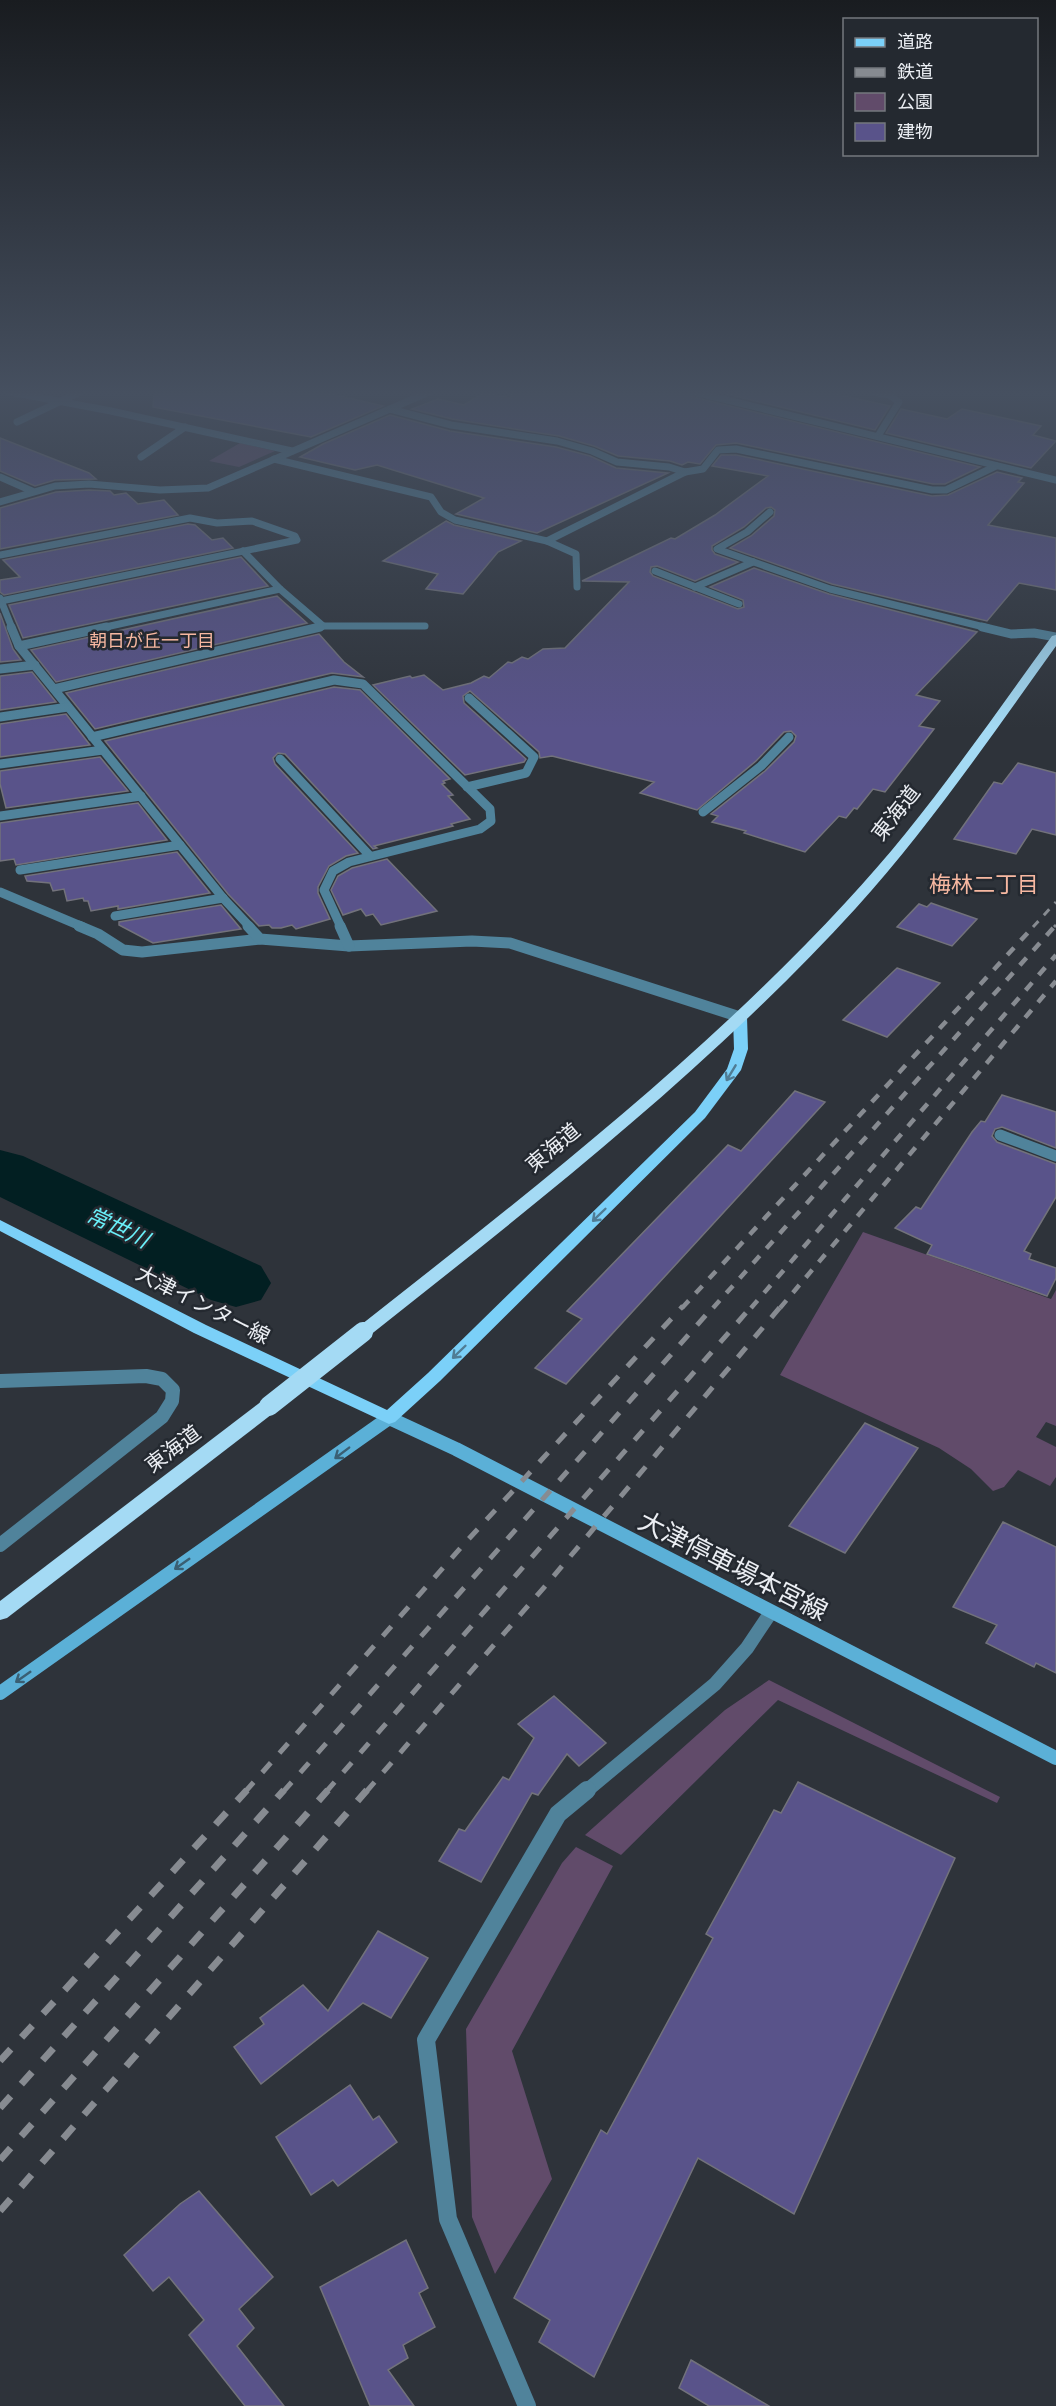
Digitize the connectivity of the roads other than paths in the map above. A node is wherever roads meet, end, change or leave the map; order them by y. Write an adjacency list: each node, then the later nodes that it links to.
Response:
1 (436, 504): 4 (street)
2 (621, 504): 4 (street)
3 (770, 512): 7 (street)
4 (547, 542): 9 (street)
5 (243, 551): 6 (street); 11 (street); 12 (street)
6 (0, 555)
7 (753, 562): 10 (street); 16 (street)
8 (655, 571): 10 (street)
9 (577, 586)
10 (695, 587): 13 (street)
11 (280, 589): 14 (street); 17 (street)
12 (1, 600): 17 (street)
13 (739, 604)
14 (323, 626): 15 (street); 20 (street)
15 (425, 626)
16 (1056, 638): 41 (highway, 東海道)
17 (19, 646): 18 (street)
18 (35, 665): 19 (street); 20 (street)
19 (0, 669)
20 (54, 689): 22 (street)
21 (469, 698): 29 (street)
22 (68, 707): 23 (street); 24 (street)
23 (0, 717)
24 (92, 736): 26 (street); 29 (street)
25 (789, 737): 31 (street)
26 (103, 750): 28 (street); 30 (street)
27 (280, 759): 34 (street)
28 (0, 764)
29 (467, 787): 34 (street)
30 (141, 796): 32 (street); 33 (street)
31 (703, 812)
32 (0, 816)
33 (180, 845): 35 (street); 37 (street)
34 (370, 856): 40 (street)
35 (20, 870)
36 (0, 892): 39 (street)
37 (223, 898): 38 (street); 39 (street)
38 (115, 916)
39 (260, 939): 40 (street)
40 (349, 946): 41 (street)
41 (740, 1017): 46 (main road, one-way to 46); 48 (highway, 東海道, bridge)
42 (1000, 1136): 43 (street)
43 (1056, 1156)
44 (0, 1225): 46 (main road, 大津インター線)
45 (0, 1381): 47 (street)
46 (389, 1418): 49 (main road, 大津停車場本宮線); 50 (main road, one-way to 50)
47 (0, 1545)
48 (0, 1612)
49 (771, 1612): 51 (main road, 大津停車場本宮線); 52 (street)
50 (0, 1693)
51 (1056, 1758)
52 (527, 2406)

